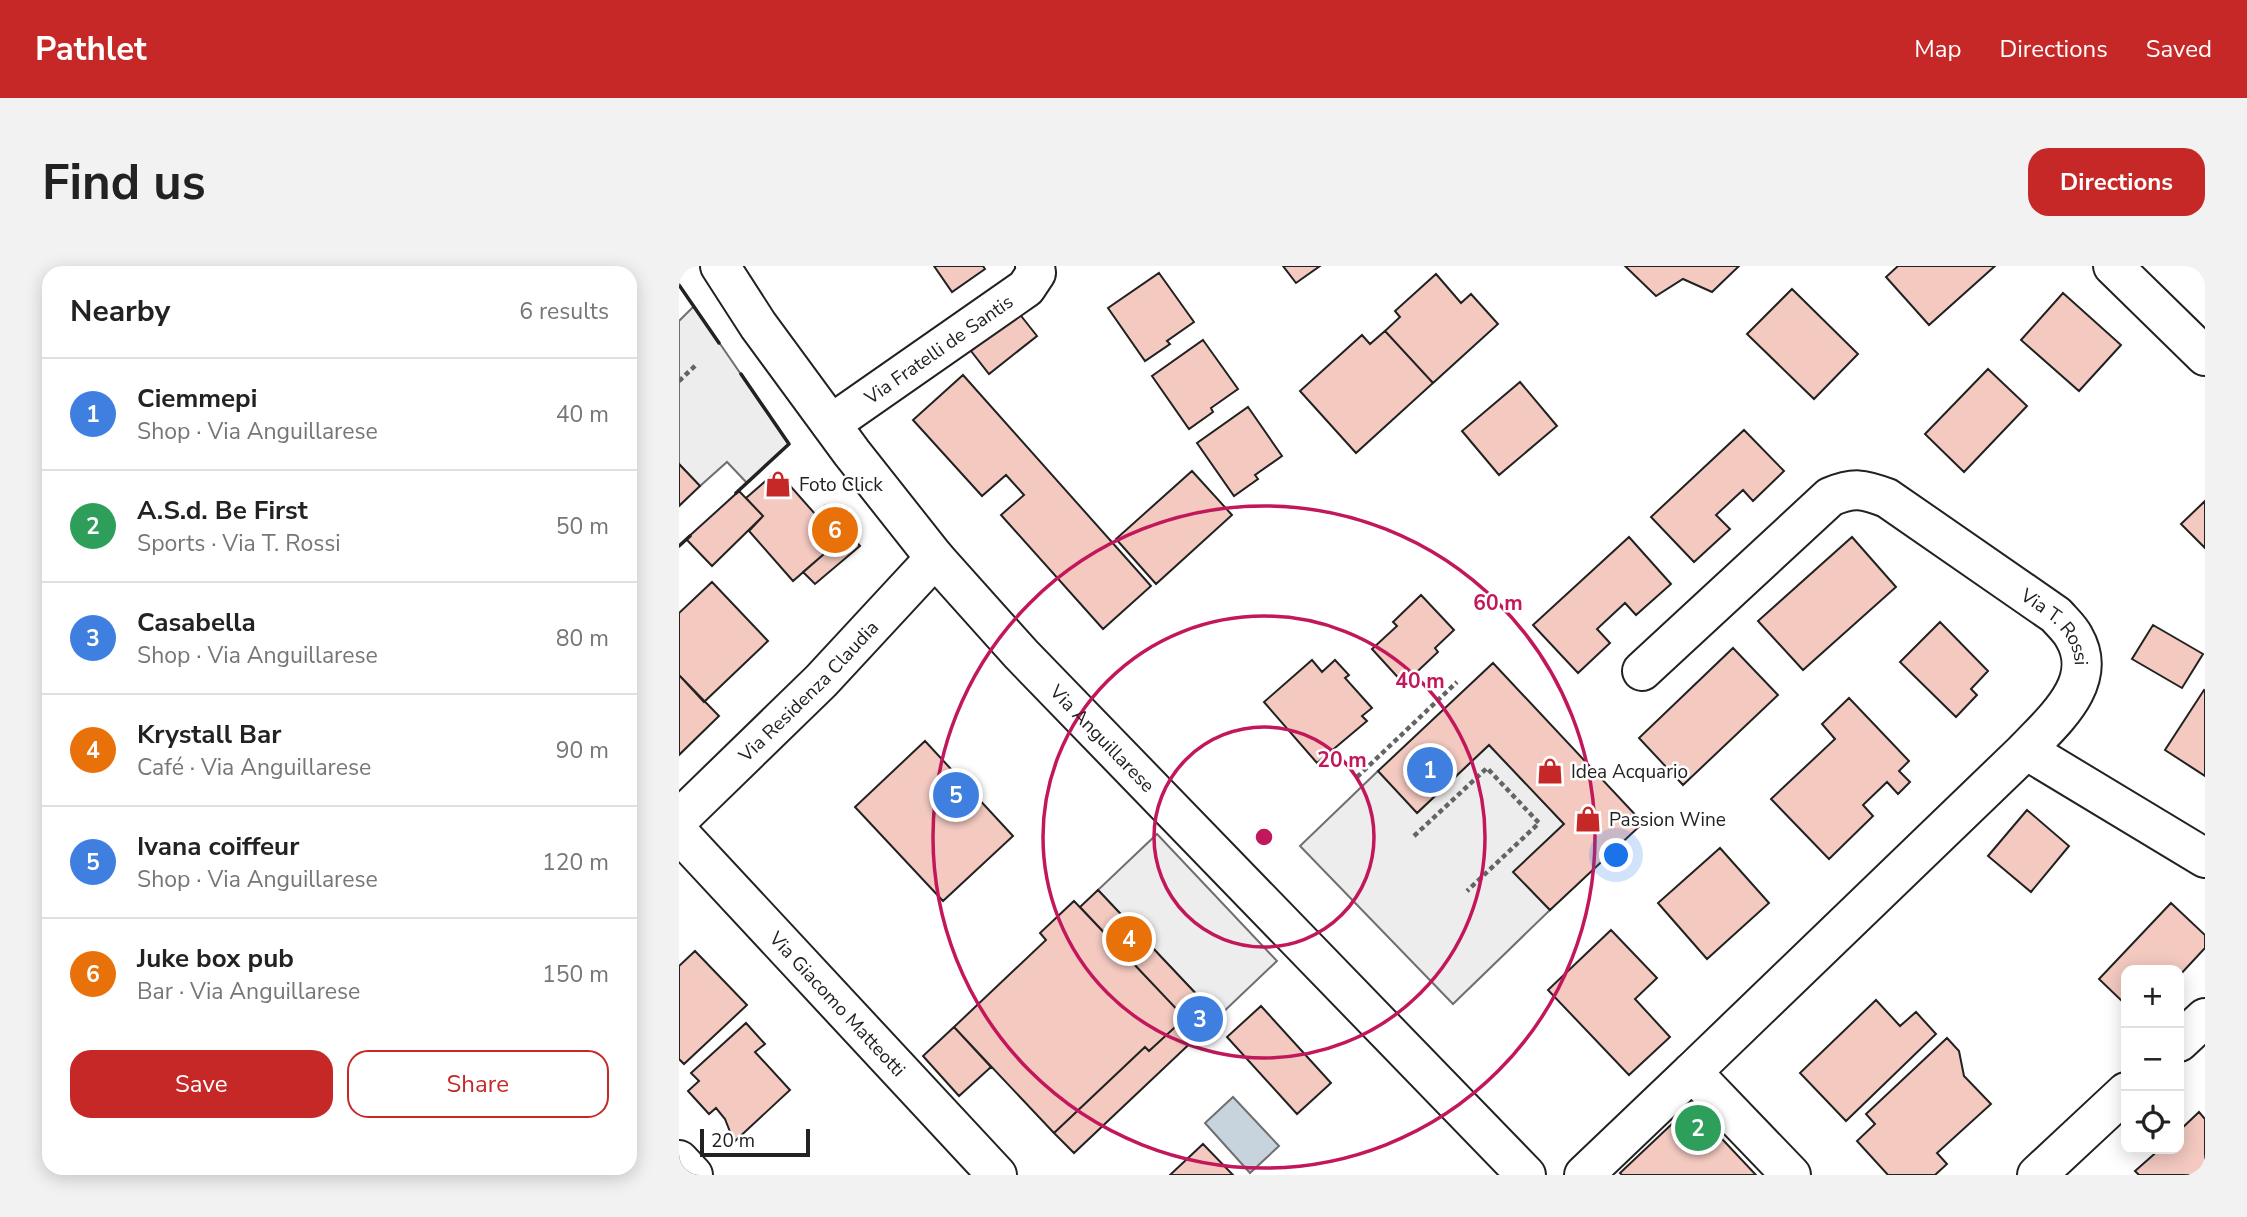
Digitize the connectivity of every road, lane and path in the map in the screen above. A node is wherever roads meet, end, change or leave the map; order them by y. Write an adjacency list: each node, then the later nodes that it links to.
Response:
1 (720, 266): 7 (street, Via Anguillarese)
2 (1035, 266): 7 (street, Via Fratelli de Santis)
3 (2113, 266): 4 (street)
4 (2205, 356)
5 (696, 365): 6 (path)
6 (679, 381)
7 (831, 424): 8 (street, Via Anguillarese)
8 (935, 558): 13 (street, Via Residenza Claudia); 25 (street, Via Anguillarese)
9 (1642, 671): 11 (street, Via T. Rossi)
10 (1458, 682): 12 (path)
11 (2026, 750): 16 (street); 20 (street, Via T. Rossi)
12 (1357, 777)
13 (679, 820)
14 (679, 833): 24 (street, Via Giacomo Matteotti)
15 (1414, 836): 17 (path)
16 (2205, 858)
17 (1467, 891)
18 (2205, 1018): 19 (street)
19 (2184, 1037)
20 (1692, 1072): 26 (street, Via T. Rossi); 27 (street)
21 (2121, 1096): 28 (street)
22 (679, 1160): 23 (street)
23 (693, 1175)
24 (997, 1175)
25 (1526, 1175)
26 (1584, 1175)
27 (1791, 1175)
28 (2037, 1175)

